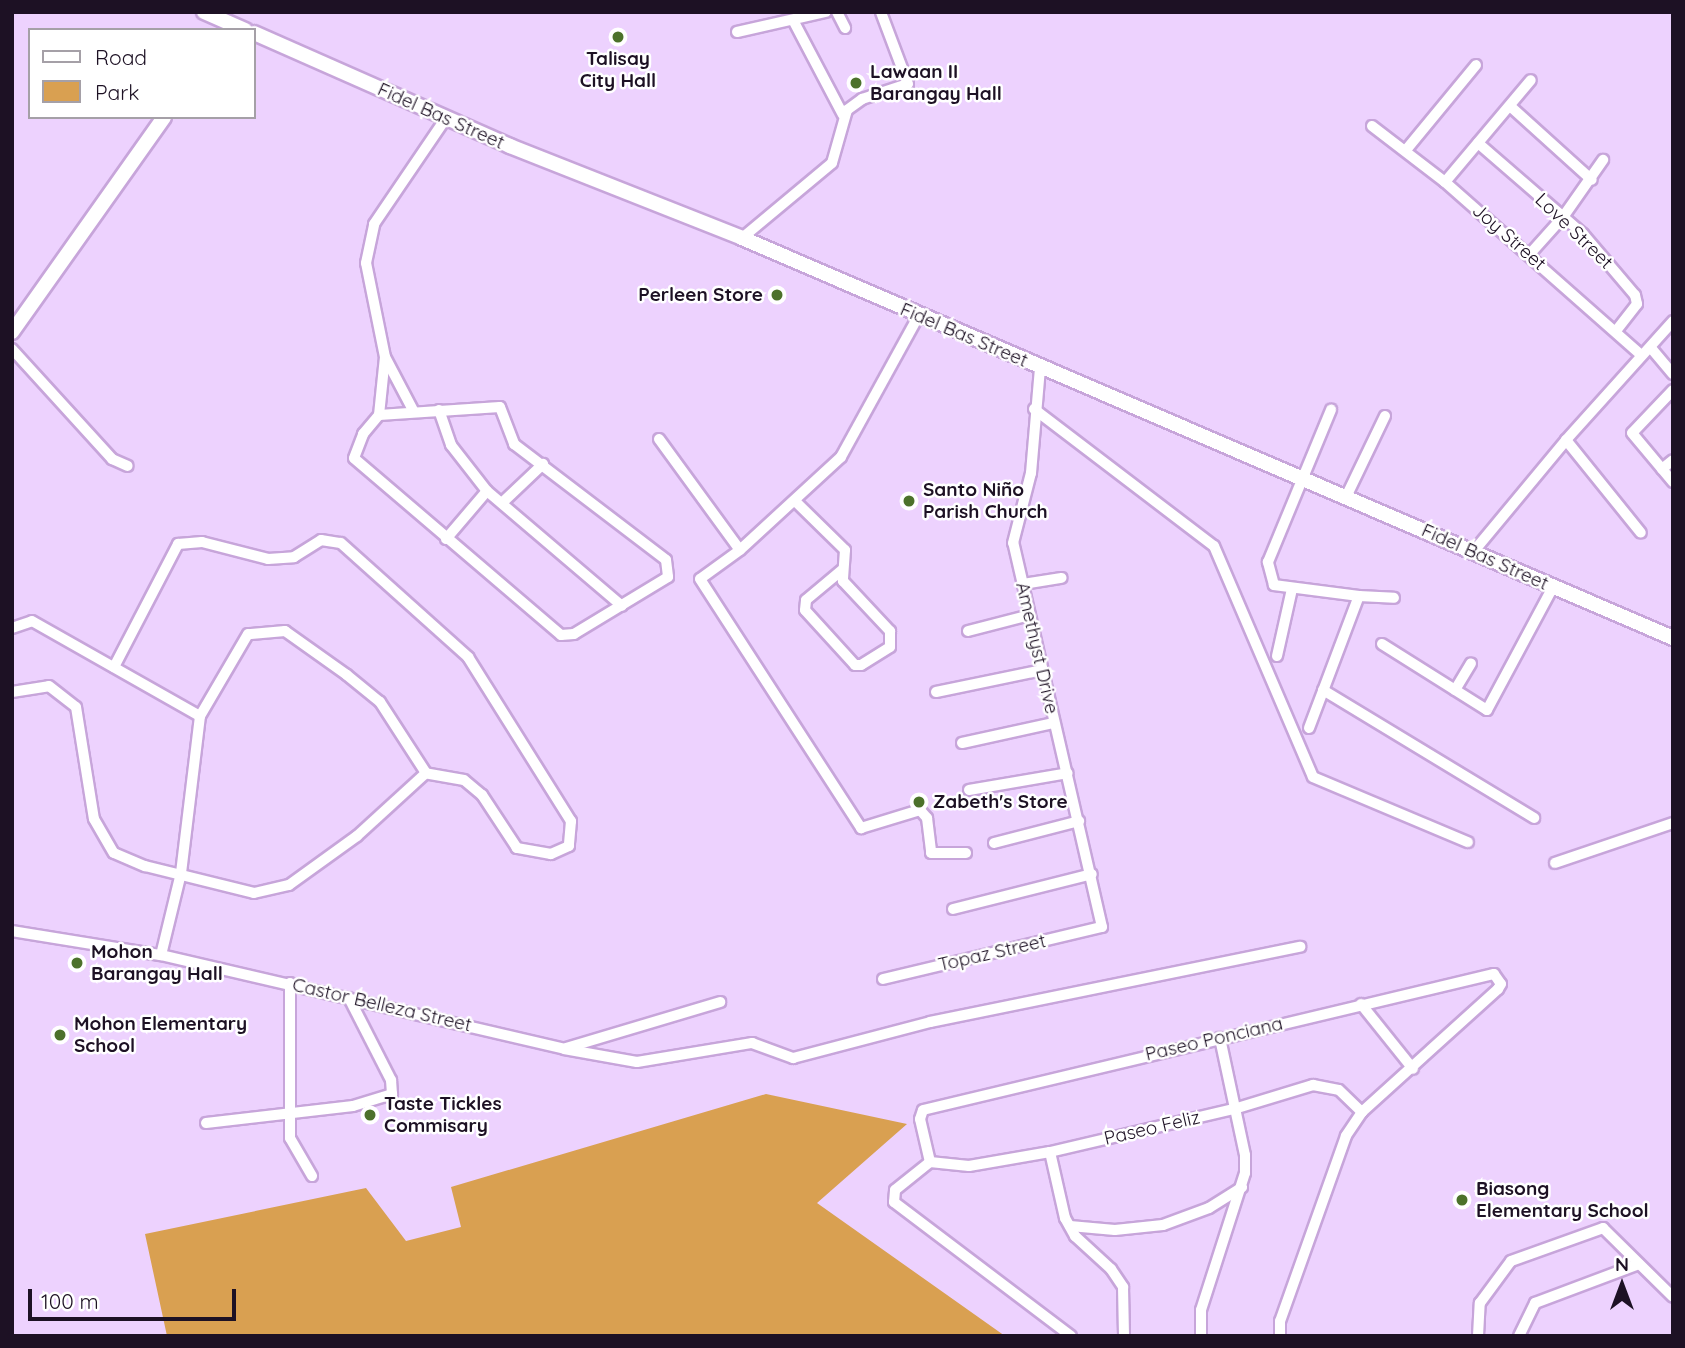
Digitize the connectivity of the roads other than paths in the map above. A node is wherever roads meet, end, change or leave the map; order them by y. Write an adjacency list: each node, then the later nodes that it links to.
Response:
1 (204, 12): 6 (street)
2 (826, 12): 5 (street)
3 (837, 12): 8 (street)
4 (881, 12): 14 (street)
5 (793, 19): 9 (street); 14 (street)
6 (222, 21): 7 (street)
7 (240, 28)
8 (845, 28)
9 (737, 32)
10 (256, 34): 15 (street, Fidel Bas Street)
11 (1476, 65): 19 (street)
12 (1531, 80): 13 (street)
13 (1510, 106): 18 (street); 21 (street)
14 (843, 115): 24 (street)
15 (446, 118): 24 (street, Fidel Bas Street); 33 (street)
16 (163, 119): 29 (street)
17 (1372, 126): 19 (street, Joy Street)
18 (1478, 143): 22 (street); 23 (street, Love Street)
19 (1406, 150): 22 (street, Joy Street)
20 (1603, 160): 21 (street)
21 (1592, 180): 23 (street)
22 (1445, 181): 25 (street, Joy Street)
23 (1563, 217): 25 (street); 28 (street, Love Street)
24 (742, 238): 26 (street, Fidel Bas Street)
25 (1529, 255): 28 (street, Joy Street)
26 (919, 315): 34 (street, Fidel Bas Street); 54 (street)
27 (1673, 321): 30 (street)
28 (1617, 330): 32 (street, Joy Street)
29 (12, 332)
30 (1651, 348): 32 (street); 35 (street)
31 (12, 349): 47 (street)
32 (1640, 354): 44 (street)
33 (385, 357): 40 (street); 41 (street)
34 (1040, 368): 38 (street, Amethyst Drive); 49 (street, Fidel Bas Street)
35 (1673, 374)
36 (1673, 390): 48 (street)
37 (439, 410): 40 (street); 46 (street); 51 (street)
38 (1034, 410): 61 (street, Amethyst Drive); 90 (street)
39 (1331, 410): 49 (street)
40 (414, 412): 41 (street)
41 (379, 415): 56 (street)
42 (1385, 416): 52 (street)
43 (659, 439): 57 (street)
44 (1566, 440): 55 (street); 58 (street)
45 (1673, 460): 48 (street)
46 (543, 464): 53 (street); 66 (street)
47 (128, 466)
48 (1662, 469): 50 (street)
49 (1306, 480): 52 (street, Fidel Bas Street); 63 (street)
50 (1673, 482)
51 (487, 491): 53 (street); 56 (street)
52 (1346, 496): 58 (street, Fidel Bas Street)
53 (504, 501): 66 (street)
54 (795, 501): 57 (street); 59 (street)
55 (1641, 533)
56 (446, 539): 66 (street)
57 (740, 550): 92 (street)
58 (1474, 551): 62 (street, Fidel Bas Street)
59 (842, 570): 59 (street)
60 (1062, 578): 61 (street)
61 (1023, 584): 67 (street, Amethyst Drive)
62 (1553, 587): 70 (street, Fidel Bas Street); 77 (street)
63 (1292, 589): 64 (street); 72 (street)
64 (1359, 596): 65 (street); 76 (street)
65 (1394, 598)
66 (622, 606)
67 (1030, 615): 69 (street); 75 (street, Amethyst Drive)
68 (12, 628): 74 (street)
69 (968, 631)
70 (1673, 638)
71 (1382, 644): 77 (street)
72 (1277, 656)
73 (1471, 663): 77 (street)
74 (114, 667): 80 (street); 84 (street)
75 (1042, 670): 79 (street); 81 (street, Amethyst Drive)
76 (1323, 690): 82 (street); 87 (street)
77 (1455, 690)
78 (12, 692): 94 (street)
79 (936, 692)
80 (200, 716): 84 (street); 94 (street)
81 (1054, 723): 83 (street); 85 (street, Amethyst Drive)
82 (1309, 728)
83 (962, 743)
84 (426, 773): 94 (street)
85 (1068, 774): 86 (street); 88 (street, Amethyst Drive)
86 (969, 790)
87 (1534, 818)
88 (1079, 821): 91 (street); 95 (street, Amethyst Drive)
89 (1673, 823): 93 (street)
90 (1468, 842)
91 (994, 843)
92 (966, 853)
93 (1555, 863)
94 (181, 873): 100 (street)
95 (1092, 874): 96 (street); 97 (street, Amethyst Drive)
96 (953, 909)
97 (1102, 927): 101 (street, Topaz Street)
98 (12, 931): 100 (street, Castor Belleza Street)
99 (1300, 947): 107 (street, Castor Belleza Street)
100 (161, 955): 102 (street, Castor Belleza Street)
101 (883, 979)
102 (290, 984): 103 (street, Castor Belleza Street); 111 (street)
103 (349, 998): 107 (street, Castor Belleza Street); 111 (street)
104 (720, 1002): 107 (street)
105 (1361, 1004): 106 (street, Paseo Ponciana); 108 (street); 108 (street, Paseo Ponciana)
106 (1220, 1038): 109 (street); 114 (street, Paseo Ponciana)
107 (564, 1049)
108 (1413, 1069): 110 (street)
109 (1234, 1109): 110 (street, Paseo Feliz); 113 (street, Paseo Feliz); 116 (street)
110 (1362, 1112): 123 (street)
111 (291, 1113): 112 (street); 115 (street)
112 (206, 1124)
113 (1050, 1152): 114 (street, Paseo Feliz); 117 (street)
114 (930, 1162): 120 (street)
115 (312, 1176)
116 (1242, 1187): 117 (street); 122 (street)
117 (1070, 1226): 121 (street)
118 (1639, 1264): 119 (street); 124 (street); 125 (street)
119 (1673, 1297)
120 (1071, 1336)
121 (1124, 1336)
122 (1201, 1336)
123 (1280, 1336)
124 (1478, 1336)
125 (1519, 1336)

